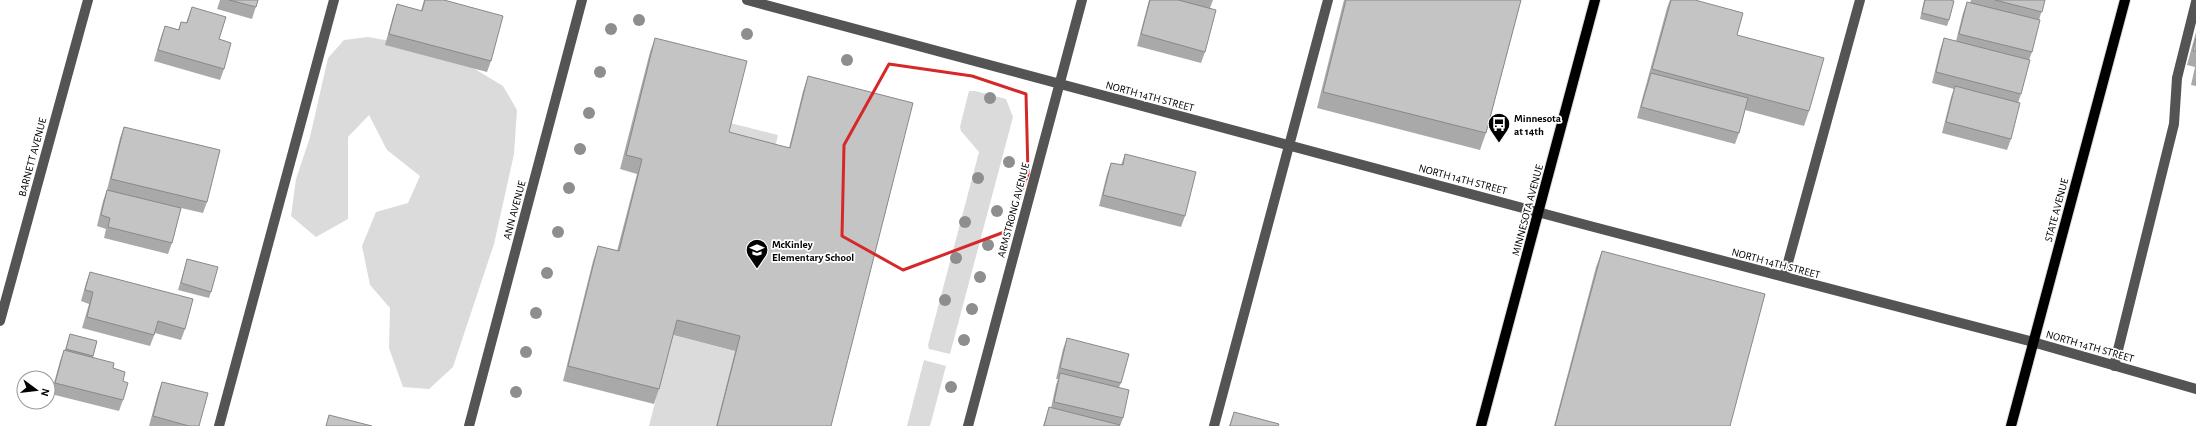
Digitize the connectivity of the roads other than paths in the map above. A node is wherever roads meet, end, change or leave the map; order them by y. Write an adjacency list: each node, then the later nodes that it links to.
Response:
1 (88, 0): 15 (street, BARNETT AVENUE)
2 (334, 0): 19 (street)
3 (582, 0): 20 (street, ANN AVENUE)
4 (747, 0): 11 (street, NORTH 14TH STREET)
5 (1082, 0): 11 (street, ARMSTRONG AVENUE)
6 (1328, 0): 12 (street)
7 (1595, 0): 13 (main road, MINNESOTA AVENUE)
8 (1860, 0): 14 (street)
9 (2125, 0): 16 (main road, STATE AVENUE)
10 (2196, 2): 17 (street)
11 (1060, 84): 12 (street, NORTH 14TH STREET); 21 (street, ARMSTRONG AVENUE)
12 (1289, 145): 13 (street, NORTH 14TH STREET); 22 (street)
13 (1539, 211): 14 (street, NORTH 14TH STREET); 23 (main road, MINNESOTA AVENUE)
14 (1784, 277): 16 (street, NORTH 14TH STREET)
15 (0, 321)
16 (2033, 342): 17 (street, NORTH 14TH STREET); 24 (main road, STATE AVENUE)
17 (2114, 366): 18 (street, NORTH 14TH STREET)
18 (2196, 389)
19 (219, 426)
20 (469, 426)
21 (968, 426)
22 (1214, 426)
23 (1481, 426)
24 (2010, 426)

